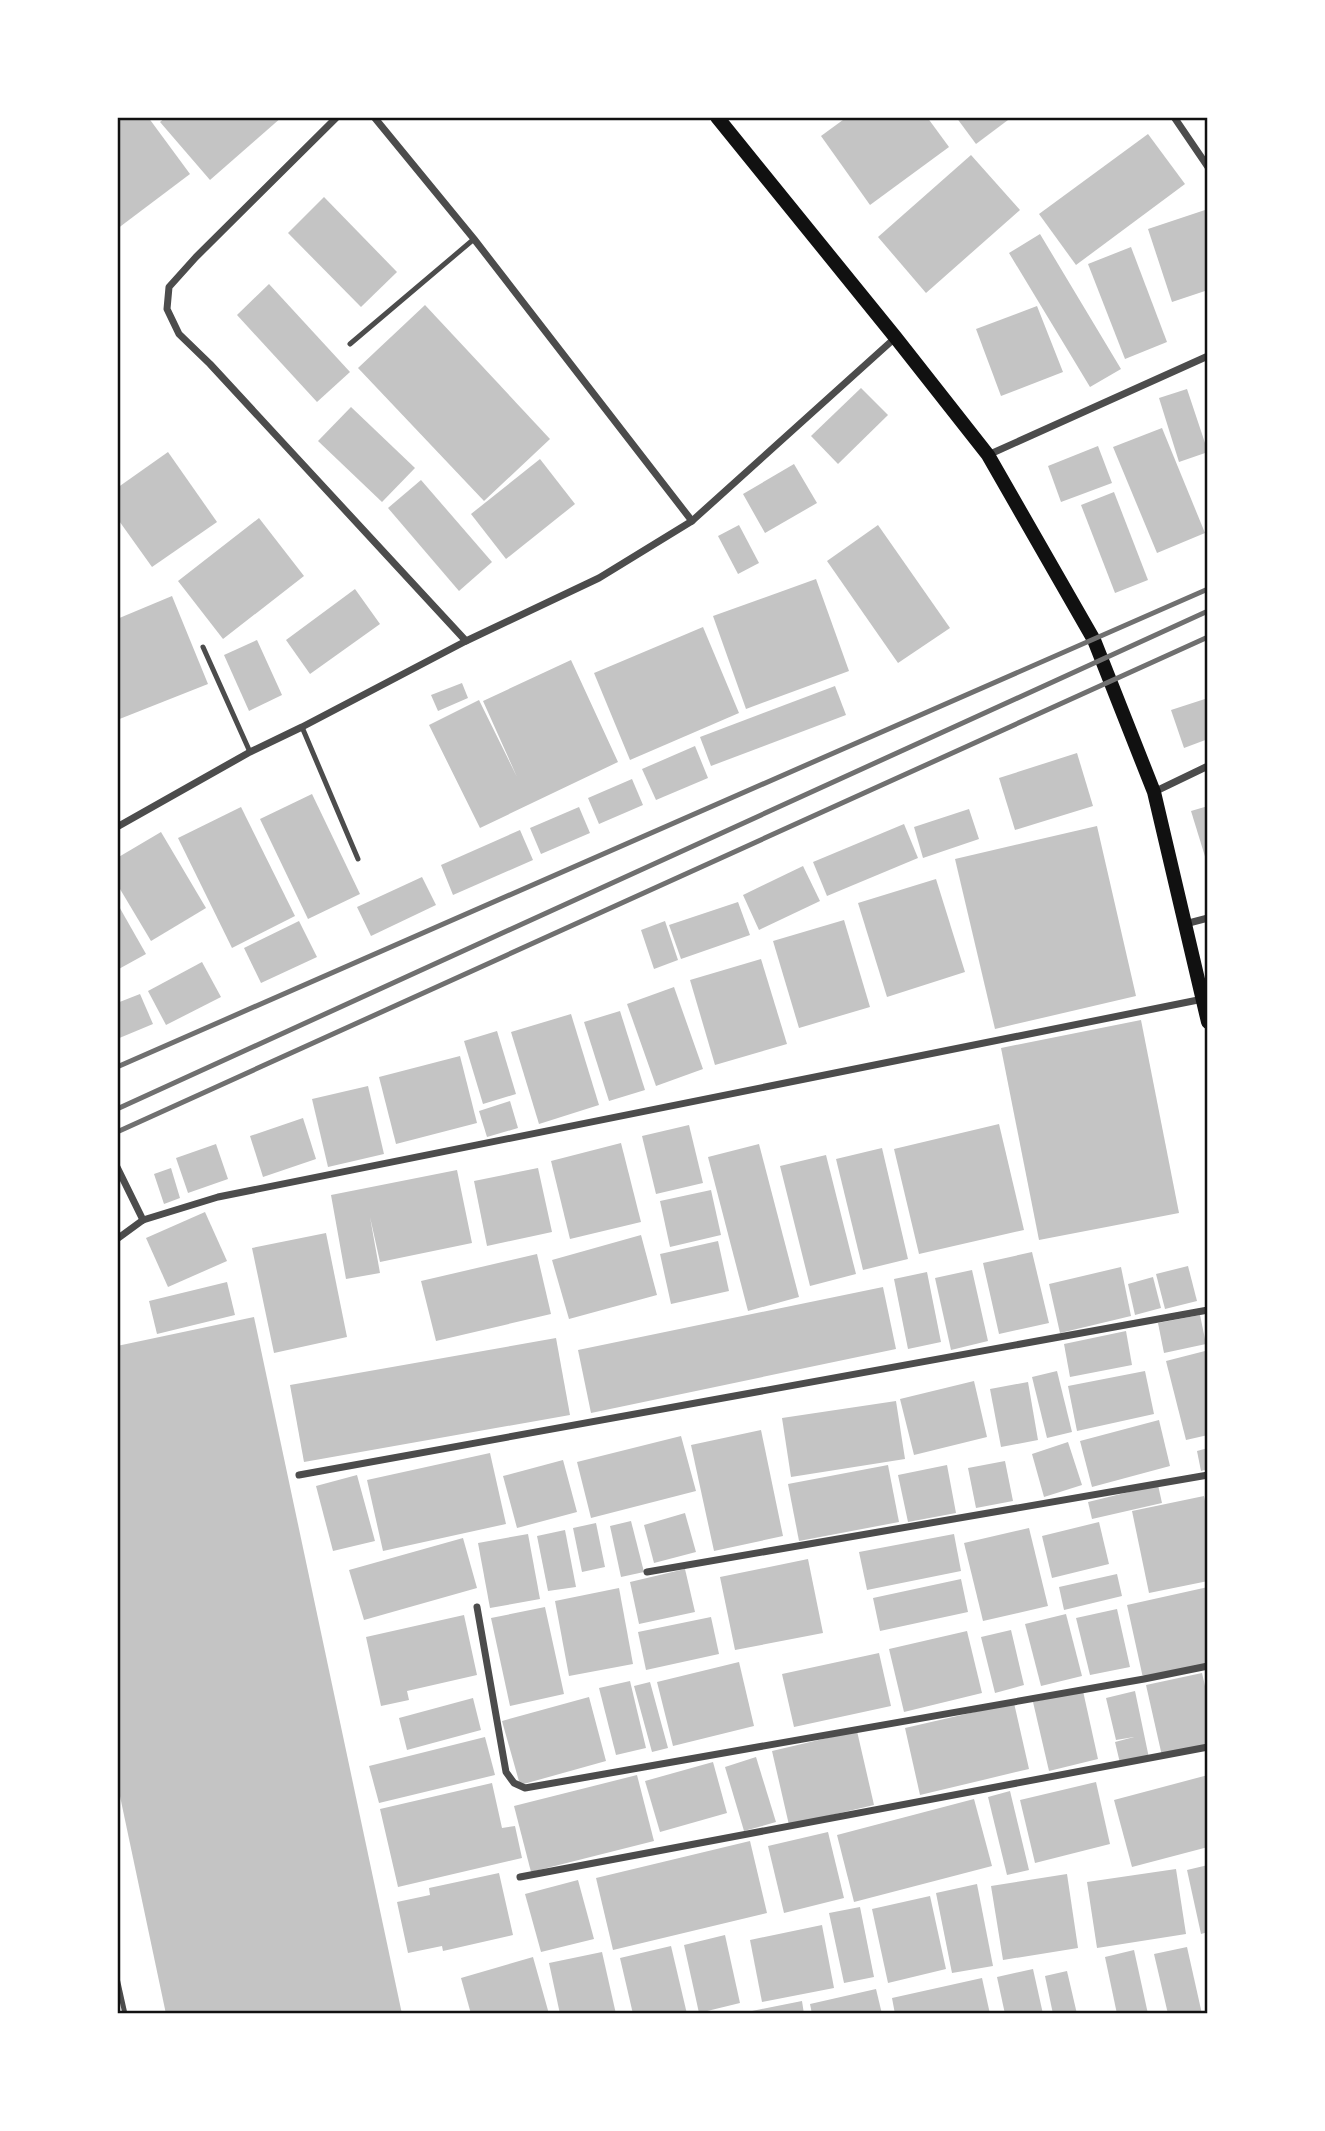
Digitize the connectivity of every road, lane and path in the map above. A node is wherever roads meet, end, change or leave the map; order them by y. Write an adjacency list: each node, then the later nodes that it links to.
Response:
1 (337, 117): 12 (street)
2 (374, 117): 6 (street)
3 (717, 117): 7 (main road)
4 (1174, 117): 5 (street)
5 (1208, 167)
6 (474, 239): 8 (lane); 11 (street)
7 (896, 338): 10 (main road); 11 (street)
8 (350, 344)
9 (1208, 356): 10 (street)
10 (988, 456): 17 (main road)
11 (692, 521): 12 (street)
12 (466, 641): 14 (street)
13 (203, 647): 15 (lane)
14 (302, 727): 15 (street); 19 (lane)
15 (250, 752): 18 (street)
16 (1208, 766): 17 (street)
17 (1154, 792): 21 (main road)
18 (117, 827)
19 (358, 859)
20 (1208, 918): 21 (street)
21 (1185, 924): 22 (main road)
22 (1203, 999): 23 (main road); 25 (street)
23 (1208, 1022)
24 (117, 1167): 25 (street)
25 (143, 1220): 26 (street)
26 (117, 1239)
27 (1208, 1310): 28 (street)
28 (299, 1475)
29 (1208, 1475): 30 (street)
30 (647, 1572)
31 (477, 1607): 32 (street)
32 (1208, 1666)
33 (1208, 1747): 34 (street)
34 (520, 1877)
35 (117, 1978): 36 (lane)
36 (125, 2014)

